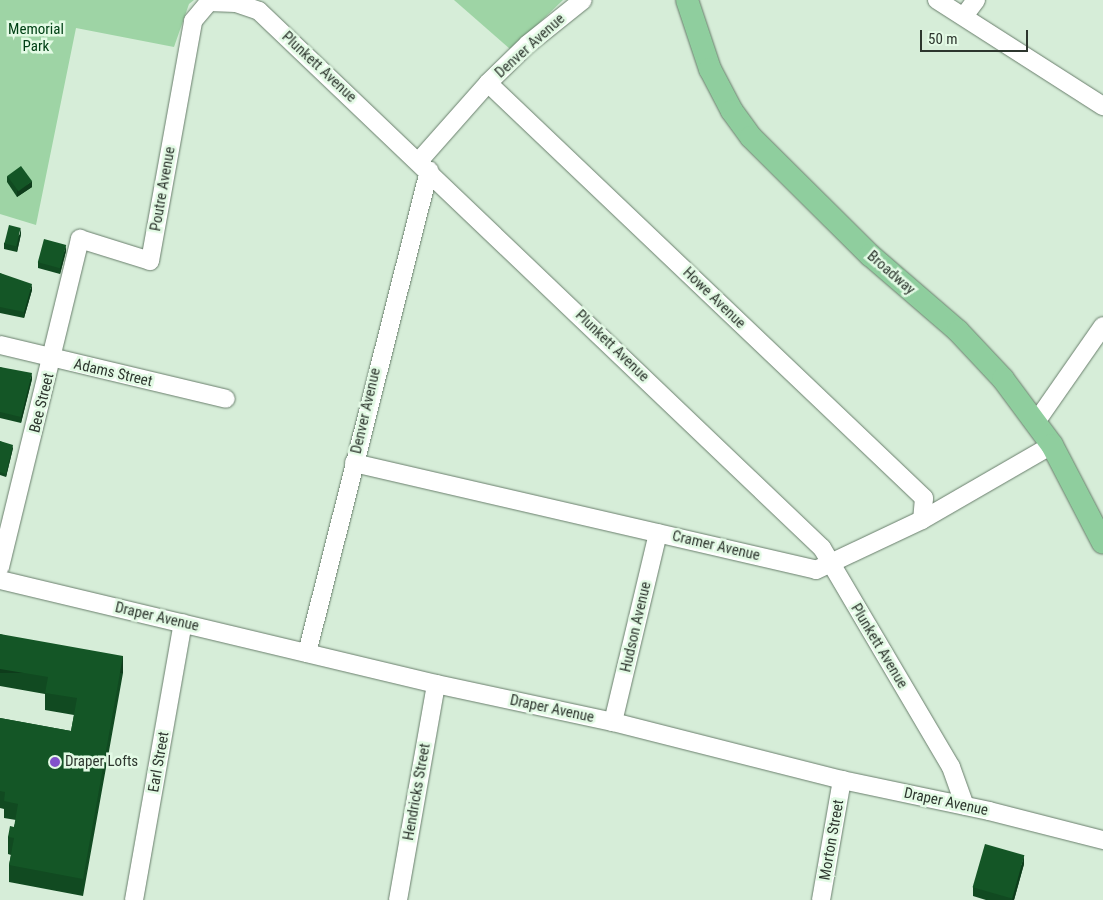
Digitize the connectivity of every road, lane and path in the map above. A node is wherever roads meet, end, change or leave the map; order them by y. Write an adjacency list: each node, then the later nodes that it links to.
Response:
1 (583, 0): 7 (street, Denver Avenue)
2 (687, 0): 15 (main road, Broadway)
3 (938, 0): 5 (street)
4 (976, 0): 5 (street)
5 (964, 16): 8 (street)
6 (189, 45): 9 (street, Plunkett Avenue); 10 (street, Poutre Avenue)
7 (488, 82): 9 (street, Denver Avenue); 18 (street, Howe Avenue)
8 (1103, 106)
9 (424, 166): 17 (street, Denver Avenue); 21 (street, Plunkett Avenue)
10 (80, 239): 13 (street, Bee Street)
11 (1103, 326): 15 (street)
12 (0, 345): 13 (street, Adams Street)
13 (53, 359): 14 (street, Adams Street); 22 (street, Bee Street)
14 (226, 399)
15 (1036, 422): 16 (main road, Broadway)
16 (1052, 445): 18 (street, Cramer Avenue); 20 (main road, Broadway)
17 (354, 463): 19 (street, Cramer Avenue); 25 (street, Denver Avenue)
18 (922, 520): 21 (street, Cramer Avenue)
19 (658, 533): 21 (street, Cramer Avenue); 27 (street, Hudson Avenue)
20 (1103, 543)
21 (832, 566): 29 (street, Plunkett Avenue)
22 (0, 567)
23 (0, 580): 24 (street, Draper Avenue)
24 (183, 624): 25 (street, Draper Avenue); 31 (street, Earl Street)
25 (307, 654): 26 (street, Draper Avenue)
26 (436, 684): 27 (street, Draper Avenue); 32 (street, Hendricks Street)
27 (614, 722): 28 (street, Draper Avenue)
28 (842, 780): 29 (street, Draper Avenue); 33 (street, Morton Street)
29 (965, 806): 30 (street, Draper Avenue)
30 (1103, 840)
31 (134, 900)
32 (398, 900)
33 (821, 900)

